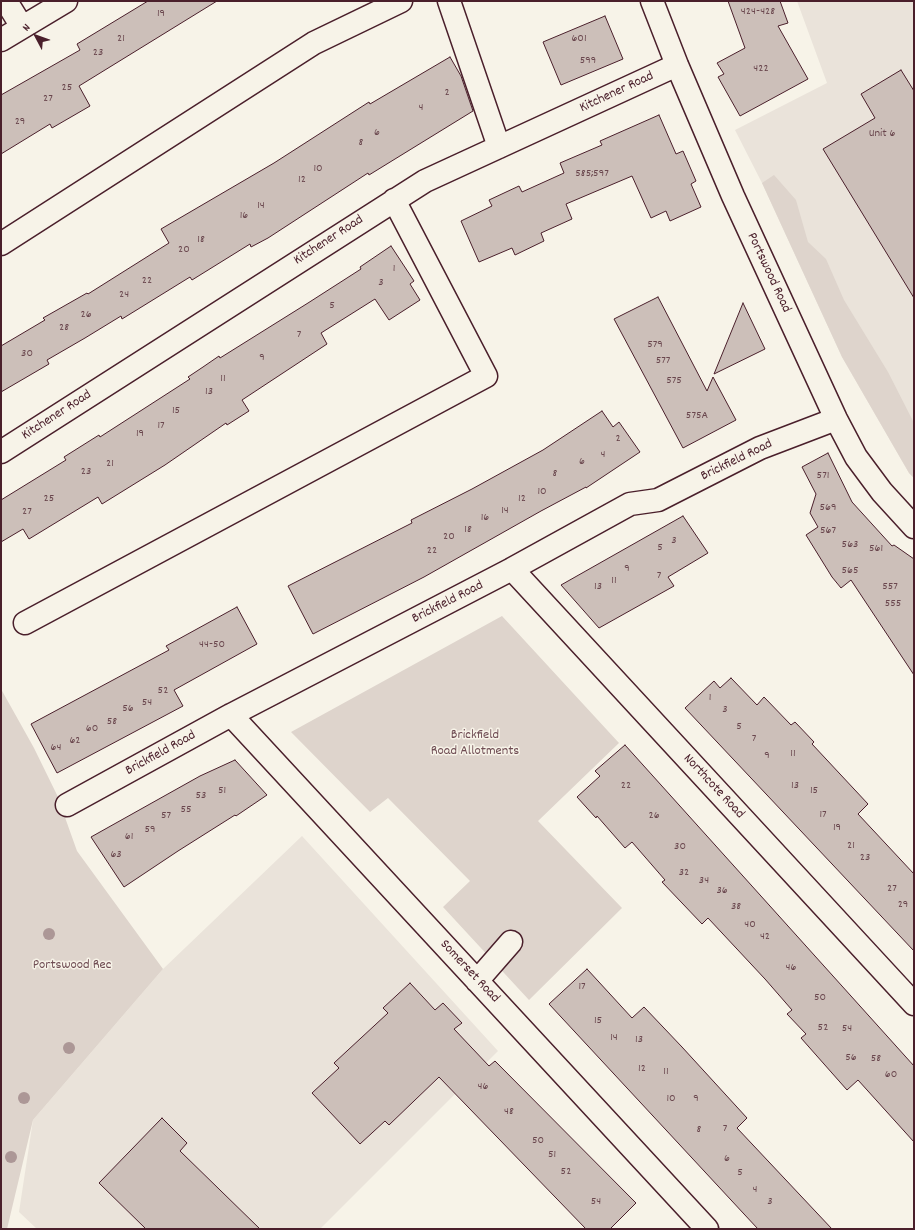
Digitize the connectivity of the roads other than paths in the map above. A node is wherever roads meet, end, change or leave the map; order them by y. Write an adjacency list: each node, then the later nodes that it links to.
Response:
1 (6, 1): 6 (street)
2 (66, 1): 6 (street)
3 (401, 1): 11 (street)
4 (449, 1): 9 (street)
5 (652, 1): 8 (street, Portswood Road)
6 (22, 27): 7 (street)
7 (1, 40)
8 (677, 65): 9 (street, Kitchener Road); 12 (street, Portswood Road)
9 (499, 147): 10 (street, Kitchener Road)
10 (394, 200): 13 (street, Kitchener Road); 16 (street)
11 (1, 244)
12 (836, 419): 14 (street, Portswood Road); 15 (street, Brickfield Road)
13 (1, 452)
14 (914, 527)
15 (512, 569): 17 (street, Brickfield Road); 21 (street, Northcote Road)
16 (25, 623)
17 (231, 716): 18 (street, Brickfield Road); 20 (street, Somerset Road)
18 (67, 805)
19 (511, 942): 20 (street)
20 (477, 981): 22 (street, Somerset Road)
21 (914, 1004)
22 (707, 1229)

